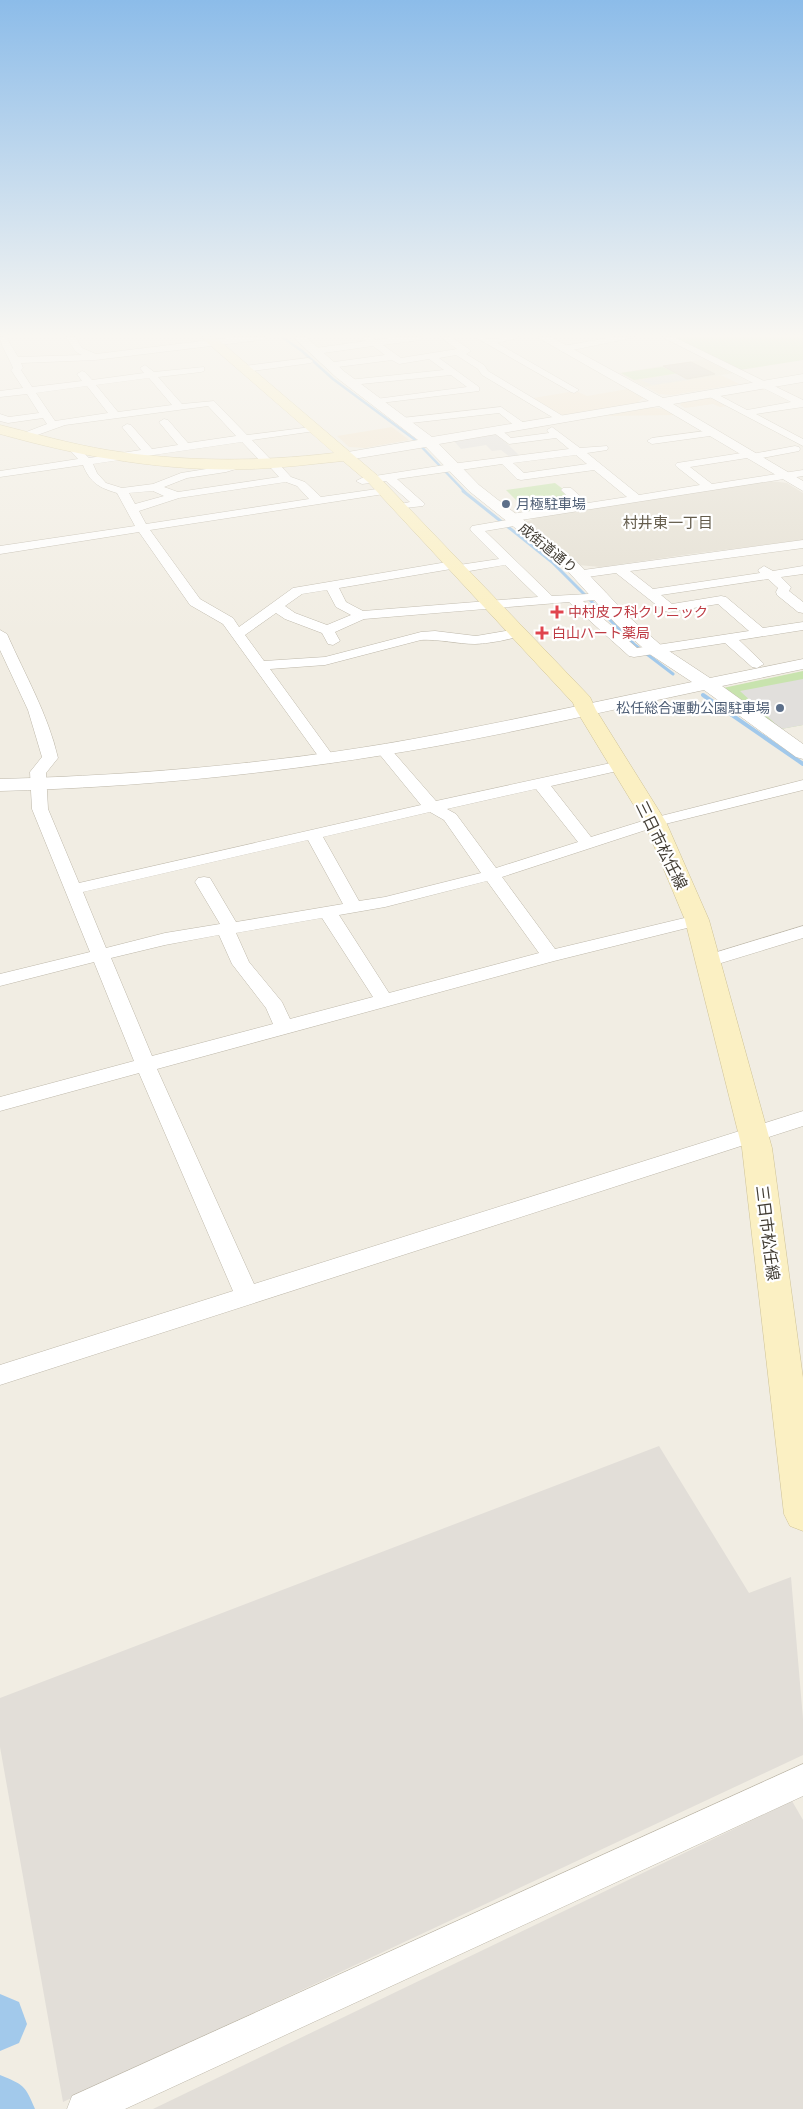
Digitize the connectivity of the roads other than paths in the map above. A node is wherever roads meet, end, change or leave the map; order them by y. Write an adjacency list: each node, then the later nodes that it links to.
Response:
1 (68, 435): 18 (street)
2 (134, 435): 24 (street)
3 (176, 435): 21 (street)
4 (241, 435): 17 (street)
5 (262, 435): 17 (street)
6 (323, 435): 27 (main road, 三日市松任線)
7 (414, 435): 20 (street, 成街道通り)
8 (464, 435): 20 (street)
9 (502, 435): 10 (street)
10 (540, 435)
11 (557, 435): 25 (street)
12 (701, 435): 16 (street)
13 (715, 435): 28 (street)
14 (788, 435): 22 (street)
15 (25, 436): 18 (main road)
16 (696, 436): 19 (street); 29 (street)
17 (244, 438): 21 (street); 33 (street)
18 (73, 441): 26 (main road); 31 (street)
19 (652, 441)
20 (421, 443): 27 (street); 35 (street, 成街道通り)
21 (185, 446): 24 (street)
22 (799, 446): 28 (street)
23 (602, 448): 25 (street)
24 (148, 451): 26 (street)
25 (577, 451): 30 (street); 34 (street)
26 (116, 456): 31 (street); 32 (main road)
27 (347, 456): 33 (main road); 49 (main road, 三日市松任線)
28 (750, 456): 29 (street); 39 (street)
29 (728, 458): 48 (street)
30 (505, 461): 34 (street); 35 (street)
31 (86, 462): 38 (street); 51 (street)
32 (242, 464): 33 (main road); 45 (street)
33 (269, 464): 40 (street)
34 (598, 466): 53 (street)
35 (443, 468): 49 (street); 59 (street, 成街道通り)
36 (742, 471): 41 (street)
37 (803, 473): 39 (street)
38 (0, 474)
39 (786, 476): 41 (street); 47 (street)
40 (287, 479): 43 (street); 44 (street)
41 (757, 481): 48 (street)
42 (348, 483): 49 (street)
43 (246, 485): 52 (street); 57 (street)
44 (303, 486): 46 (street); 54 (street)
45 (155, 487): 51 (street); 52 (street)
46 (322, 487)
47 (803, 487)
48 (711, 488): 53 (street)
49 (386, 489): 54 (street); 65 (main road, 三日市松任線)
50 (567, 490): 55 (street)
51 (121, 491): 56 (street)
52 (183, 494): 56 (street); 58 (street)
53 (637, 499): 55 (street)
54 (317, 500): 57 (street)
55 (585, 506): 59 (street)
56 (132, 509): 60 (street)
57 (264, 509): 58 (street)
58 (207, 518): 60 (street)
59 (509, 522): 64 (street); 68 (street, 成街道通り)
60 (144, 528): 62 (street); 83 (street)
61 (803, 544): 63 (street)
62 (0, 550)
63 (742, 552): 66 (street); 69 (street)
64 (508, 561): 65 (street); 73 (street)
65 (455, 567): 70 (street); 74 (main road, 三日市松任線)
66 (619, 570): 68 (street); 71 (street)
67 (803, 570): 69 (street)
68 (580, 574): 72 (street, 成街道通り)
69 (771, 575): 71 (street); 76 (street)
70 (332, 587): 75 (street); 77 (street)
71 (651, 593): 80 (street)
72 (587, 598): 73 (street); 85 (street, 成街道通り); 85 (street)
73 (550, 601): 74 (street)
74 (491, 605): 77 (street); 81 (main road, 三日市松任線)
75 (277, 606): 79 (street); 83 (street)
76 (803, 609)
77 (361, 615): 79 (street)
78 (803, 626): 80 (street)
79 (327, 630): 87 (street)
80 (759, 632): 84 (street)
81 (517, 633): 87 (street); 92 (main road, 三日市松任線)
82 (0, 634): 98 (street)
83 (238, 634): 90 (street)
84 (728, 638): 85 (street); 88 (street)
85 (647, 651): 91 (street, 成街道通り)
86 (803, 655): 88 (street)
87 (340, 657): 90 (street)
88 (757, 664): 91 (street)
89 (803, 664): 91 (street)
90 (261, 665): 94 (street)
91 (702, 680): 92 (street); 95 (street, 成街道通り)
92 (585, 706): 93 (street); 94 (street); 96 (main road, 三日市松任線)
93 (384, 750): 94 (street); 102 (street)
94 (322, 752): 98 (street)
95 (803, 753)
96 (620, 766): 99 (street); 103 (main road, 三日市松任線)
97 (0, 772): 98 (street)
98 (38, 778): 100 (street); 108 (street)
99 (540, 784): 102 (street); 105 (street)
100 (0, 785)
101 (803, 785): 103 (street)
102 (432, 807): 104 (street); 106 (street)
103 (655, 822): 105 (street); 111 (main road, 三日市松任線)
104 (313, 834): 108 (street); 109 (street)
105 (588, 844): 106 (street)
106 (492, 875): 109 (street); 115 (street)
107 (204, 882): 112 (street)
108 (74, 889): 114 (street)
109 (354, 907): 110 (street)
110 (327, 911): 112 (street); 118 (street)
111 (697, 920): 115 (street); 116 (main road, 三日市松任線)
112 (228, 928): 114 (street); 119 (street)
113 (803, 932): 116 (street)
114 (100, 955): 117 (street); 120 (street)
115 (550, 956): 118 (street)
116 (708, 961): 123 (main road, 三日市松任線)
117 (0, 980)
118 (384, 1000): 119 (street)
119 (284, 1027): 120 (street)
120 (145, 1064): 121 (street); 124 (street)
121 (0, 1104)
122 (803, 1118): 123 (street)
123 (754, 1135): 124 (street); 126 (main road, 三日市松任線)
124 (248, 1297): 125 (street)
125 (0, 1375)
126 (803, 1514)
127 (803, 1780): 128 (street)
128 (85, 2109)

